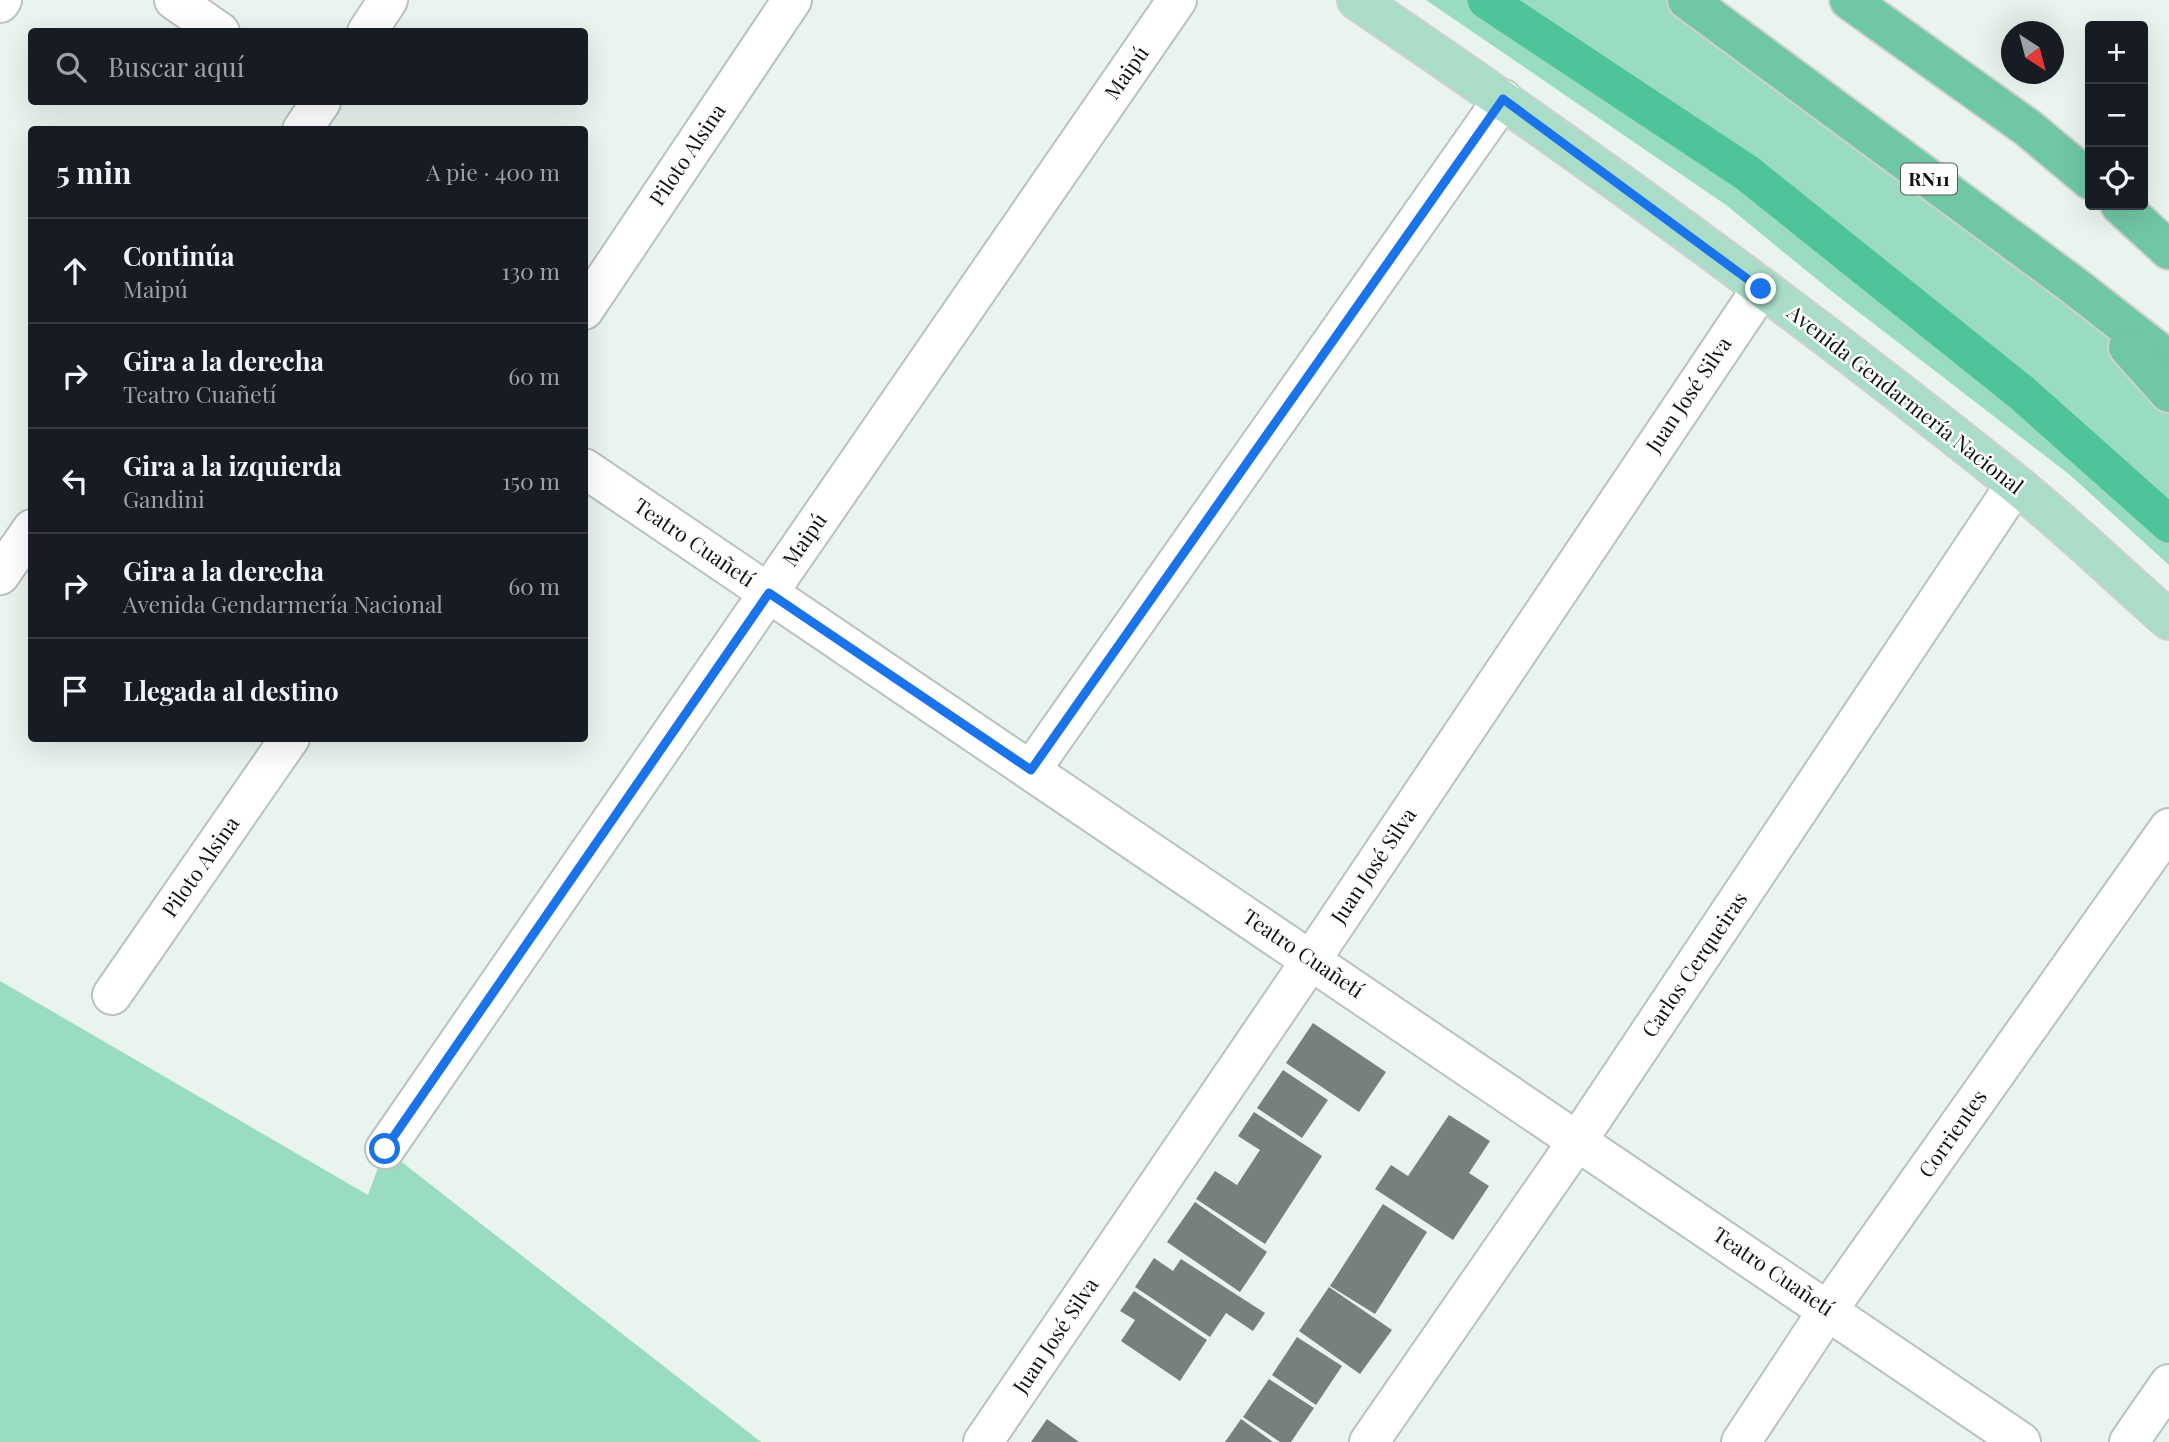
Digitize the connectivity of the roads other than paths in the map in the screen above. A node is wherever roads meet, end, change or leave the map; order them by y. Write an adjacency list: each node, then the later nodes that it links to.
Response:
1 (174, 0): 8 (street)
2 (388, 0): 9 (street)
3 (792, 0): 20 (street, Piloto Alsina)
4 (1177, 0): 27 (street, Maipú)
5 (1357, 0): 10 (main road, Avenida Gendarmería Nacional)
6 (1687, 0): 18 (highway, RN11)
7 (1849, 0): 13 (highway)
8 (214, 28)
9 (370, 28)
10 (1503, 99): 19 (main road, Avenida Gendarmería Nacional); 30 (street)
11 (319, 105): 12 (street)
12 (305, 126)
13 (2085, 176)
14 (2126, 210): 17 (highway)
15 (2129, 210): 16 (highway)
16 (2169, 235)
17 (2169, 250)
18 (2073, 285): 21 (highway, RN11); 22 (highway)
19 (1761, 289): 24 (main road, Avenida Gendarmería Nacional); 32 (street, Juan José Silva)
20 (588, 304)
21 (2169, 360)
22 (2169, 393)
23 (588, 471): 27 (street, Teatro Cuañetí)
24 (2015, 485): 28 (main road, Avenida Gendarmería Nacional); 34 (street, Carlos Cerqueiras)
25 (28, 534): 26 (street)
26 (0, 575)
27 (769, 593): 30 (street, Teatro Cuañetí); 35 (street, Maipú)
28 (2169, 620)
29 (287, 742): 33 (street, Piloto Alsina)
30 (1031, 770): 32 (street, Teatro Cuañetí)
31 (2169, 828): 36 (street, Corrientes)
32 (1311, 960): 34 (street, Teatro Cuañetí); 38 (street, Juan José Silva)
33 (112, 995)
34 (1578, 1140): 36 (street, Teatro Cuañetí); 39 (street, Carlos Cerqueiras)
35 (385, 1149)
36 (1828, 1310): 40 (street, Corrientes); 41 (street, Teatro Cuañetí)
37 (2169, 1384): 42 (street)
38 (984, 1442)
39 (1369, 1442)
40 (1741, 1442)
41 (2021, 1442)
42 (2129, 1442)

